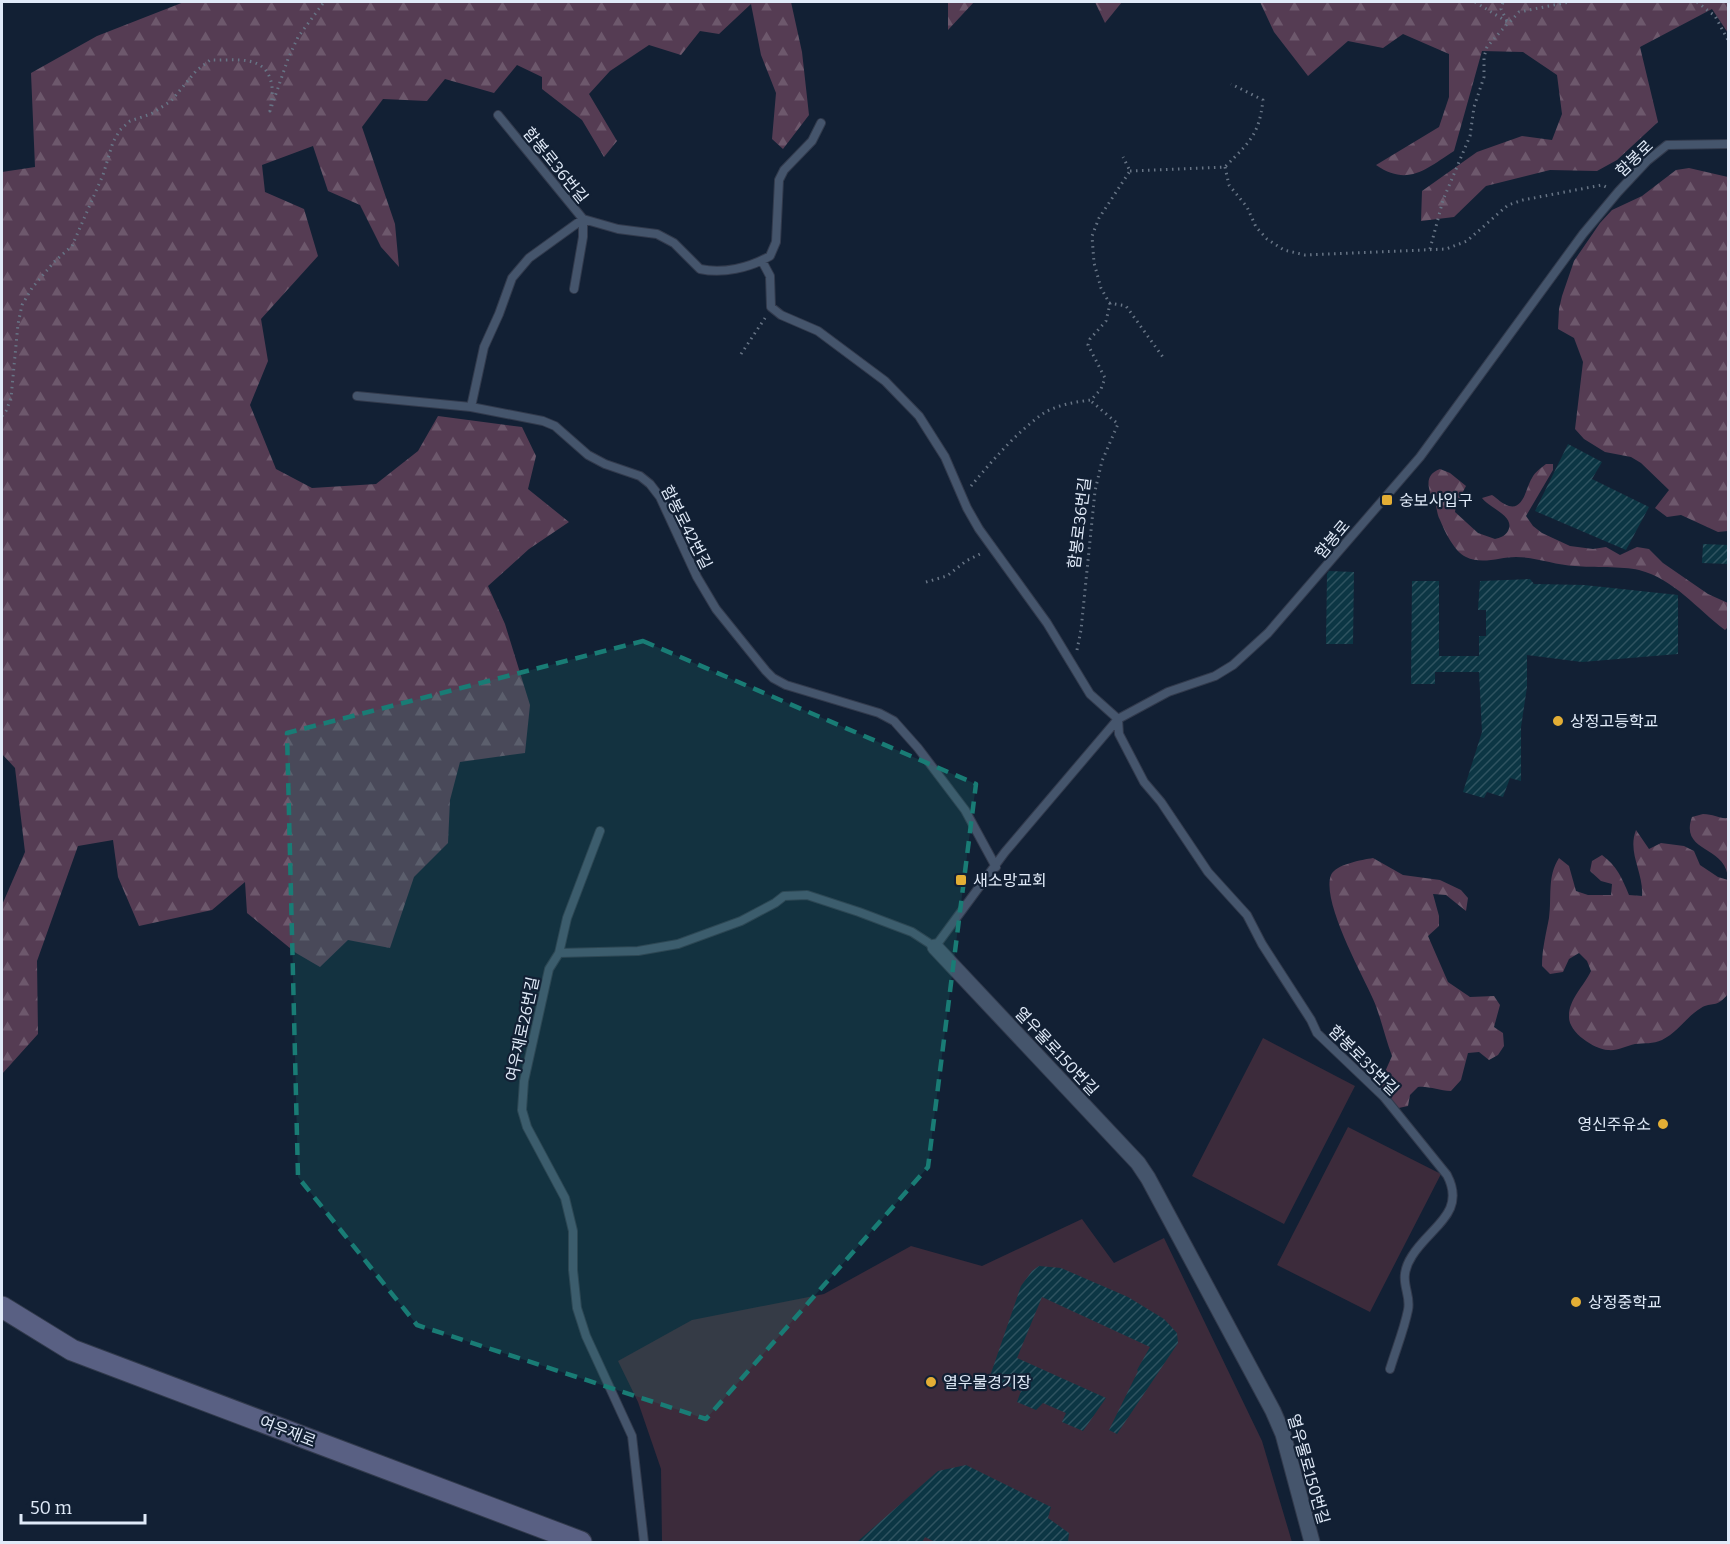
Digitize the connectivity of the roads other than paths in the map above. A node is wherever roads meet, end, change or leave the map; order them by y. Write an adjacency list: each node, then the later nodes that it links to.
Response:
1 (498, 115): 4 (lane, 함봉로36번길)
2 (821, 123): 5 (lane)
3 (1728, 144): 9 (lane, 함봉로)
4 (583, 219): 5 (lane, 함봉로36번길); 6 (lane); 8 (lane)
5 (762, 261): 9 (lane)
6 (574, 289)
7 (357, 396): 8 (lane, 함봉로42번길)
8 (471, 406): 11 (lane, 함봉로42번길)
9 (1118, 719): 11 (lane, 함봉로); 15 (lane, 함봉로35번길)
10 (600, 831): 13 (lane, 여우재로26번길)
11 (996, 867): 12 (lane, 함봉로)
12 (935, 947): 13 (lane, 열우물로150번길); 18 (street, 열우물로150번길)
13 (559, 953): 17 (lane, 여우재로26번길)
14 (2, 1307): 16 (street, 여우재로)
15 (1390, 1368)
16 (580, 1542)
17 (644, 1542)
18 (1312, 1542)

